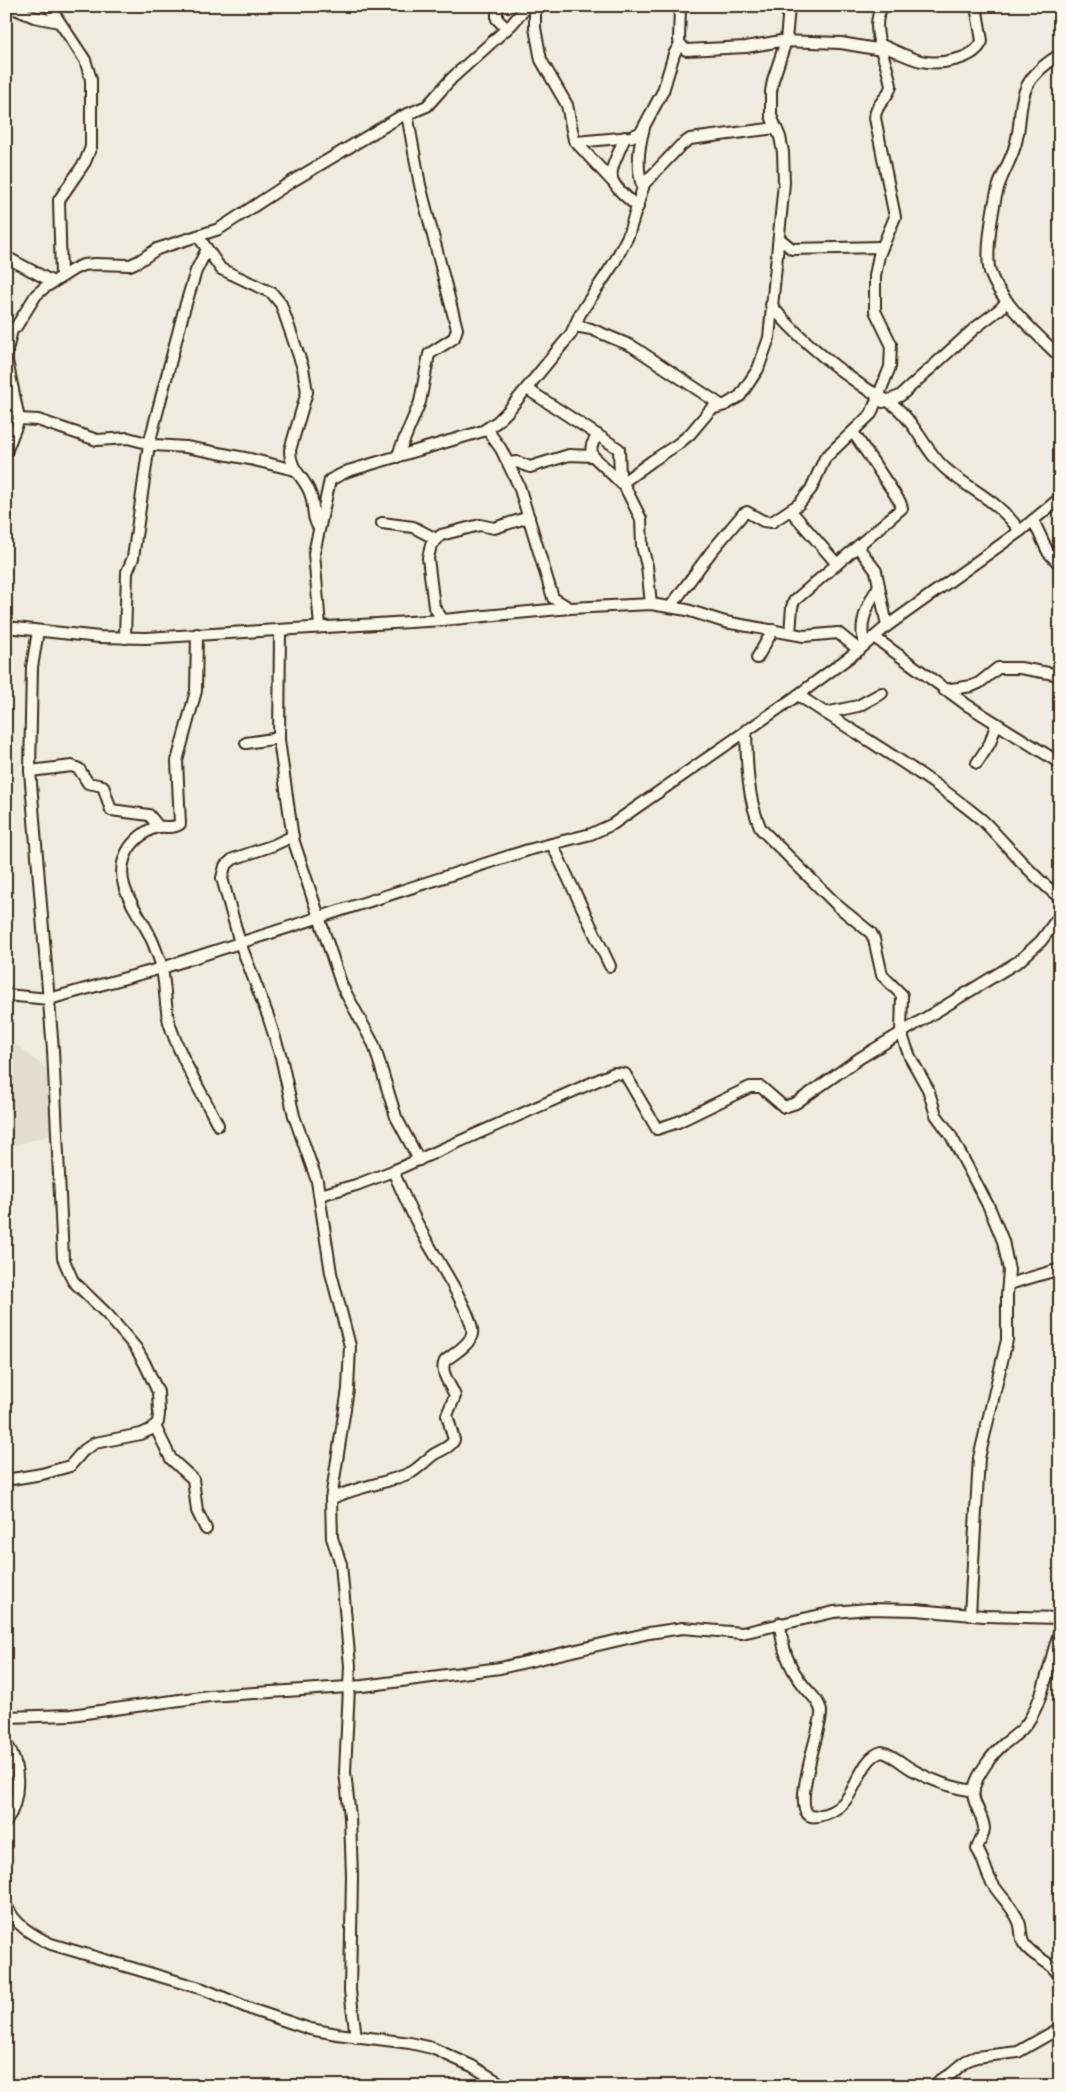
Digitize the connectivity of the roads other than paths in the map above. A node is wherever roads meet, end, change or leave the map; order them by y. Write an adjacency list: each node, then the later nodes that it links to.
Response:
1 (8, 6): 10 (street)
2 (49, 6): 10 (street)
3 (496, 6): 11 (street)
4 (526, 6): 11 (street)
5 (535, 6): 20 (street)
6 (680, 6): 13 (street)
7 (789, 6): 12 (street)
8 (883, 6): 14 (street)
9 (976, 6): 14 (street)
10 (59, 22): 29 (street)
11 (506, 29): 16 (street)
12 (786, 41): 13 (street); 14 (street); 18 (street)
13 (680, 44): 17 (street)
14 (881, 47): 26 (street)
15 (1060, 55): 30 (street)
16 (407, 114): 24 (street); 45 (street)
17 (644, 127): 19 (street); 22 (street)
18 (776, 128): 22 (street); 25 (street)
19 (624, 137): 20 (street); 21 (street)
20 (576, 142): 21 (street)
21 (612, 181): 23 (street)
22 (643, 188): 23 (street)
23 (638, 207): 32 (street)
24 (198, 236): 27 (street); 29 (street)
25 (780, 239): 26 (street); 31 (street)
26 (881, 247): 36 (street)
27 (208, 249): 42 (street); 47 (street)
28 (6, 257): 29 (street)
29 (57, 279): 33 (street)
30 (1007, 301): 34 (street); 36 (street)
31 (772, 305): 36 (street); 37 (street)
32 (575, 326): 35 (street); 37 (street)
33 (9, 330): 38 (street)
34 (1060, 357)
35 (526, 389): 39 (street); 41 (street)
36 (881, 401): 40 (street); 55 (street)
37 (721, 405): 48 (street)
38 (18, 419): 42 (street); 43 (street)
39 (489, 428): 45 (street); 46 (street)
40 (852, 432): 50 (street); 57 (street)
41 (598, 435): 44 (street); 48 (street)
42 (149, 444): 47 (street); 78 (street)
43 (6, 452)
44 (593, 456): 46 (street); 48 (street)
45 (397, 457): 54 (street)
46 (508, 463): 51 (street)
47 (295, 470): 54 (street)
48 (622, 485): 62 (street)
49 (1060, 498): 52 (street)
50 (791, 511): 58 (street); 63 (street)
51 (530, 517): 56 (street); 61 (street)
52 (1033, 520): 55 (street); 59 (street)
53 (382, 524): 56 (street)
54 (318, 528): 71 (street)
55 (1020, 531): 69 (street)
56 (436, 539): 64 (street)
57 (858, 547): 58 (street); 60 (street)
58 (837, 564): 75 (street)
59 (1060, 565)
60 (879, 586): 69 (street); 79 (street)
61 (553, 598): 65 (street); 66 (street)
62 (651, 604): 63 (street); 65 (street)
63 (671, 606): 73 (street)
64 (434, 607): 67 (street); 68 (street)
65 (570, 608): 66 (street)
66 (545, 610): 67 (street)
67 (442, 620): 68 (street)
68 (423, 621): 71 (street)
69 (887, 626): 77 (street)
70 (6, 627): 74 (street)
71 (320, 627): 72 (street)
72 (280, 630): 76 (street); 88 (street)
73 (773, 630): 75 (street); 80 (street)
74 (38, 631): 78 (street); 92 (street)
75 (790, 633): 79 (street)
76 (198, 634): 78 (street); 93 (street)
77 (874, 637): 79 (street); 82 (street)
78 (125, 638)
79 (862, 647): 84 (street)
80 (758, 658)
81 (1060, 675): 82 (street)
82 (944, 690): 86 (street)
83 (882, 693): 85 (street)
84 (798, 695): 85 (street); 87 (street)
85 (825, 713): 96 (street)
86 (996, 725): 90 (street); 91 (street)
87 (746, 730): 95 (street); 104 (street)
88 (278, 738): 89 (street); 94 (street)
89 (246, 743)
90 (977, 763)
91 (1060, 763)
92 (30, 771): 93 (street); 103 (street)
93 (159, 827): 101 (street)
94 (293, 836): 98 (street); 99 (street)
95 (552, 844): 98 (street); 100 (street)
96 (1060, 898)
97 (1060, 915): 104 (street)
98 (320, 917): 99 (street); 106 (street)
99 (240, 943): 101 (street); 108 (street)
100 (610, 966)
101 (162, 968): 103 (street); 105 (street)
102 (6, 995): 103 (street)
103 (49, 999): 111 (street)
104 (901, 1033): 106 (street); 110 (street)
105 (218, 1125)
106 (420, 1160): 107 (street)
107 (393, 1171): 108 (street); 113 (street)
108 (320, 1195): 113 (street)
109 (1060, 1269): 110 (street)
110 (1009, 1284): 115 (street)
111 (155, 1426): 112 (street); 114 (street)
112 (6, 1480)
113 (331, 1499): 119 (street)
114 (206, 1529)
115 (970, 1615): 116 (street); 117 (street)
116 (1060, 1618)
117 (780, 1623): 119 (street); 122 (street)
118 (1060, 1630): 122 (street)
119 (350, 1686): 120 (street); 127 (street)
120 (6, 1717)
121 (6, 1743): 123 (street)
122 (974, 1791): 125 (street)
123 (6, 1822)
124 (6, 1905): 127 (street)
125 (1060, 1978)
126 (1060, 2028): 129 (street)
127 (356, 2037): 128 (street)
128 (505, 2086)
129 (934, 2086)

